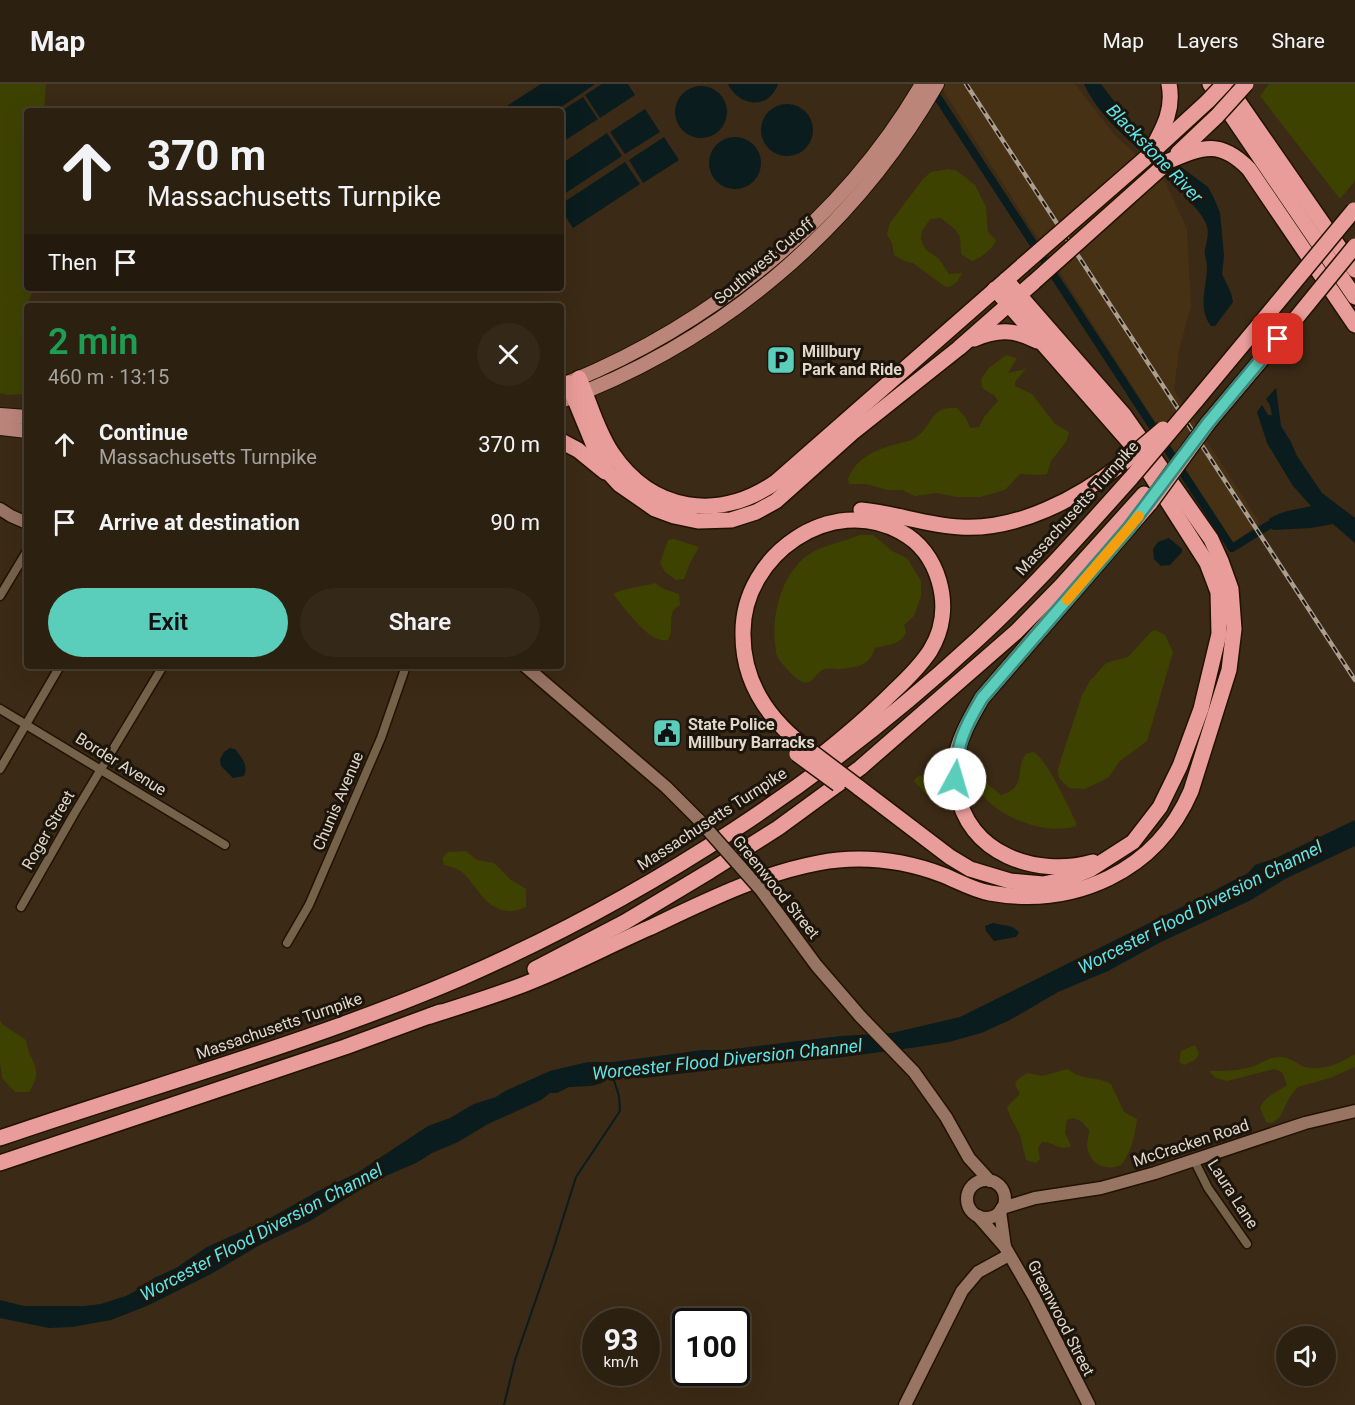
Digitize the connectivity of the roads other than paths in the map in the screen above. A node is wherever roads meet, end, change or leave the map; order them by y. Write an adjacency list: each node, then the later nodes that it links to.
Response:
1 (922, 84): 7 (main road, Southwest Cutoff)
2 (937, 84): 7 (main road, Southwest Cutoff)
3 (1169, 84): 8 (highway)
4 (1209, 84): 14 (highway)
5 (1227, 84): 8 (highway, bridge); 12 (highway)
6 (1246, 84): 9 (highway, bridge)
7 (916, 108): 19 (main road, Southwest Cutoff)
8 (1165, 136): 13 (highway, bridge)
9 (1183, 152): 15 (highway, bridge); 16 (highway)
10 (1354, 210): 20 (highway, Massachusetts Turnpike, bridge)
11 (1355, 246): 27 (highway, bridge)
12 (1355, 270)
13 (1000, 284): 15 (highway); 19 (highway)
14 (1355, 297)
15 (1013, 300): 17 (highway); 18 (highway); 45 (highway)
16 (1355, 325)
17 (1042, 344): 18 (highway); 44 (highway)
18 (958, 348): 26 (highway)
19 (571, 389): 26 (highway)
20 (1195, 402): 38 (highway, bridge); 42 (highway, Massachusetts Turnpike, bridge)
21 (0, 414): 22 (main road)
22 (24, 417)
23 (0, 428): 24 (main road)
24 (24, 431)
25 (564, 443): 26 (highway)
26 (620, 484)
27 (1147, 499): 44 (highway); 48 (highway)
28 (0, 509): 29 (street)
29 (24, 521)
30 (24, 556): 31 (street)
31 (0, 596)
32 (58, 669): 37 (street)
33 (162, 669): 40 (street, Roger Street)
34 (405, 669): 47 (street, Chunis Avenue)
35 (528, 669): 51 (street, Greenwood Street, bridge)
36 (0, 709): 37 (street, Border Avenue)
37 (26, 723): 39 (street); 40 (street, Border Avenue)
38 (801, 750): 41 (highway, bridge); 42 (highway)
39 (0, 769)
40 (101, 769): 43 (street, Border Avenue); 46 (street, Roger Street)
41 (854, 790): 44 (highway); 45 (highway)
42 (724, 837): 50 (highway, Massachusetts Turnpike)
43 (225, 845)
44 (1121, 850)
45 (1009, 894): 48 (highway)
46 (21, 907)
47 (287, 943)
48 (430, 1016): 53 (highway)
49 (1355, 1110): 52 (street, McCracken Road)
50 (0, 1138)
51 (969, 1158): 54 (street, Greenwood Street); 55 (street, Greenwood Street)
52 (1194, 1160): 56 (street, McCracken Road); 59 (street, Laura Lane)
53 (0, 1163)
54 (996, 1184): 55 (street); 56 (street, McCracken Road); 57 (street)
55 (971, 1188): 58 (street)
56 (1035, 1198): 57 (street, McCracken Road)
57 (1001, 1209): 58 (street); 60 (street, Greenwood Street)
58 (978, 1216): 60 (street, Greenwood Street)
59 (1247, 1244)
60 (1007, 1251): 61 (street); 62 (street, Greenwood Street)
61 (905, 1405)
62 (1089, 1405)

